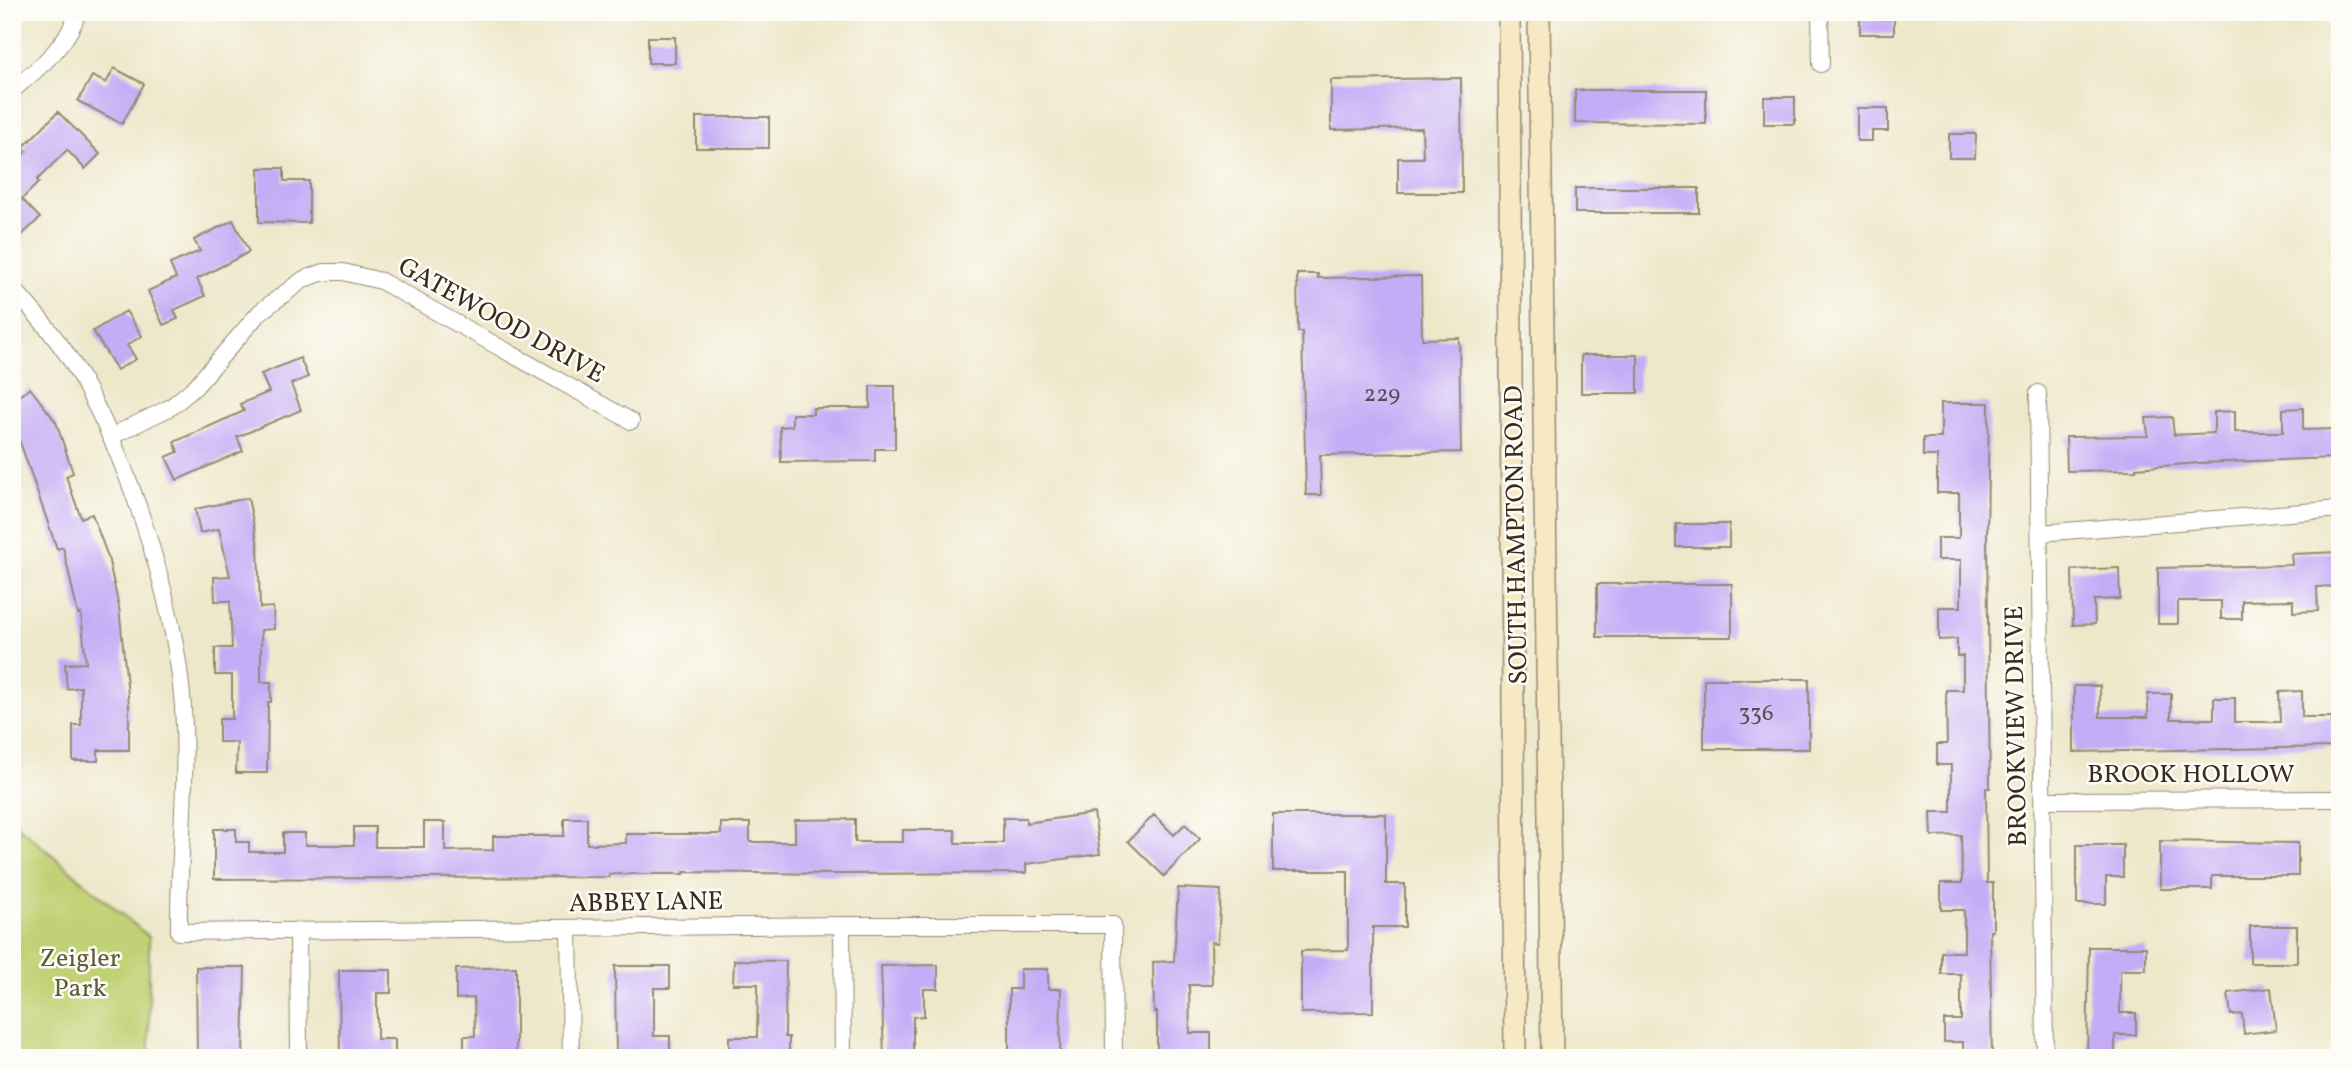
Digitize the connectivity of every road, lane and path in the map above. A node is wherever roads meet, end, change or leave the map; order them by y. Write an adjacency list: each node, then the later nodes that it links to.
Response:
1 (78, 12): 8 (street)
2 (1508, 12): 6 (main road, SOUTH HAMPTON ROAD)
3 (1539, 12): 7 (main road, SOUTH HAMPTON ROAD)
4 (1820, 12): 5 (street)
5 (1821, 64)
6 (1508, 73): 7 (main road); 10 (main road, SOUTH HAMPTON ROAD)
7 (1540, 73): 9 (main road, SOUTH HAMPTON ROAD)
8 (12, 91)
9 (1541, 242): 10 (main road); 17 (main road, SOUTH HAMPTON ROAD)
10 (1509, 243): 18 (main road, SOUTH HAMPTON ROAD)
11 (12, 287): 14 (street)
12 (2038, 393): 16 (street, BROOKVIEW DRIVE)
13 (631, 421): 14 (street, GATEWOOD DRIVE)
14 (110, 437): 25 (street, ABBEY LANE)
15 (2340, 509): 16 (street)
16 (2040, 533): 22 (street, BROOKVIEW DRIVE)
17 (1545, 565): 18 (main road); 20 (main road, SOUTH HAMPTON ROAD)
18 (1511, 566): 19 (main road, SOUTH HAMPTON ROAD)
19 (1513, 744): 20 (main road); 30 (main road, SOUTH HAMPTON ROAD)
20 (1548, 745): 31 (main road, SOUTH HAMPTON ROAD)
21 (2340, 799): 22 (street, BROOK HOLLOW)
22 (2043, 800): 32 (street, BROOKVIEW DRIVE)
23 (842, 925): 24 (street, ABBEY LANE); 28 (street); 29 (street, ABBEY LANE)
24 (569, 929): 25 (street, ABBEY LANE); 27 (street)
25 (298, 931): 26 (street)
26 (299, 1058)
27 (571, 1058)
28 (843, 1058)
29 (1114, 1058)
30 (1515, 1058)
31 (1552, 1058)
32 (2045, 1058)

